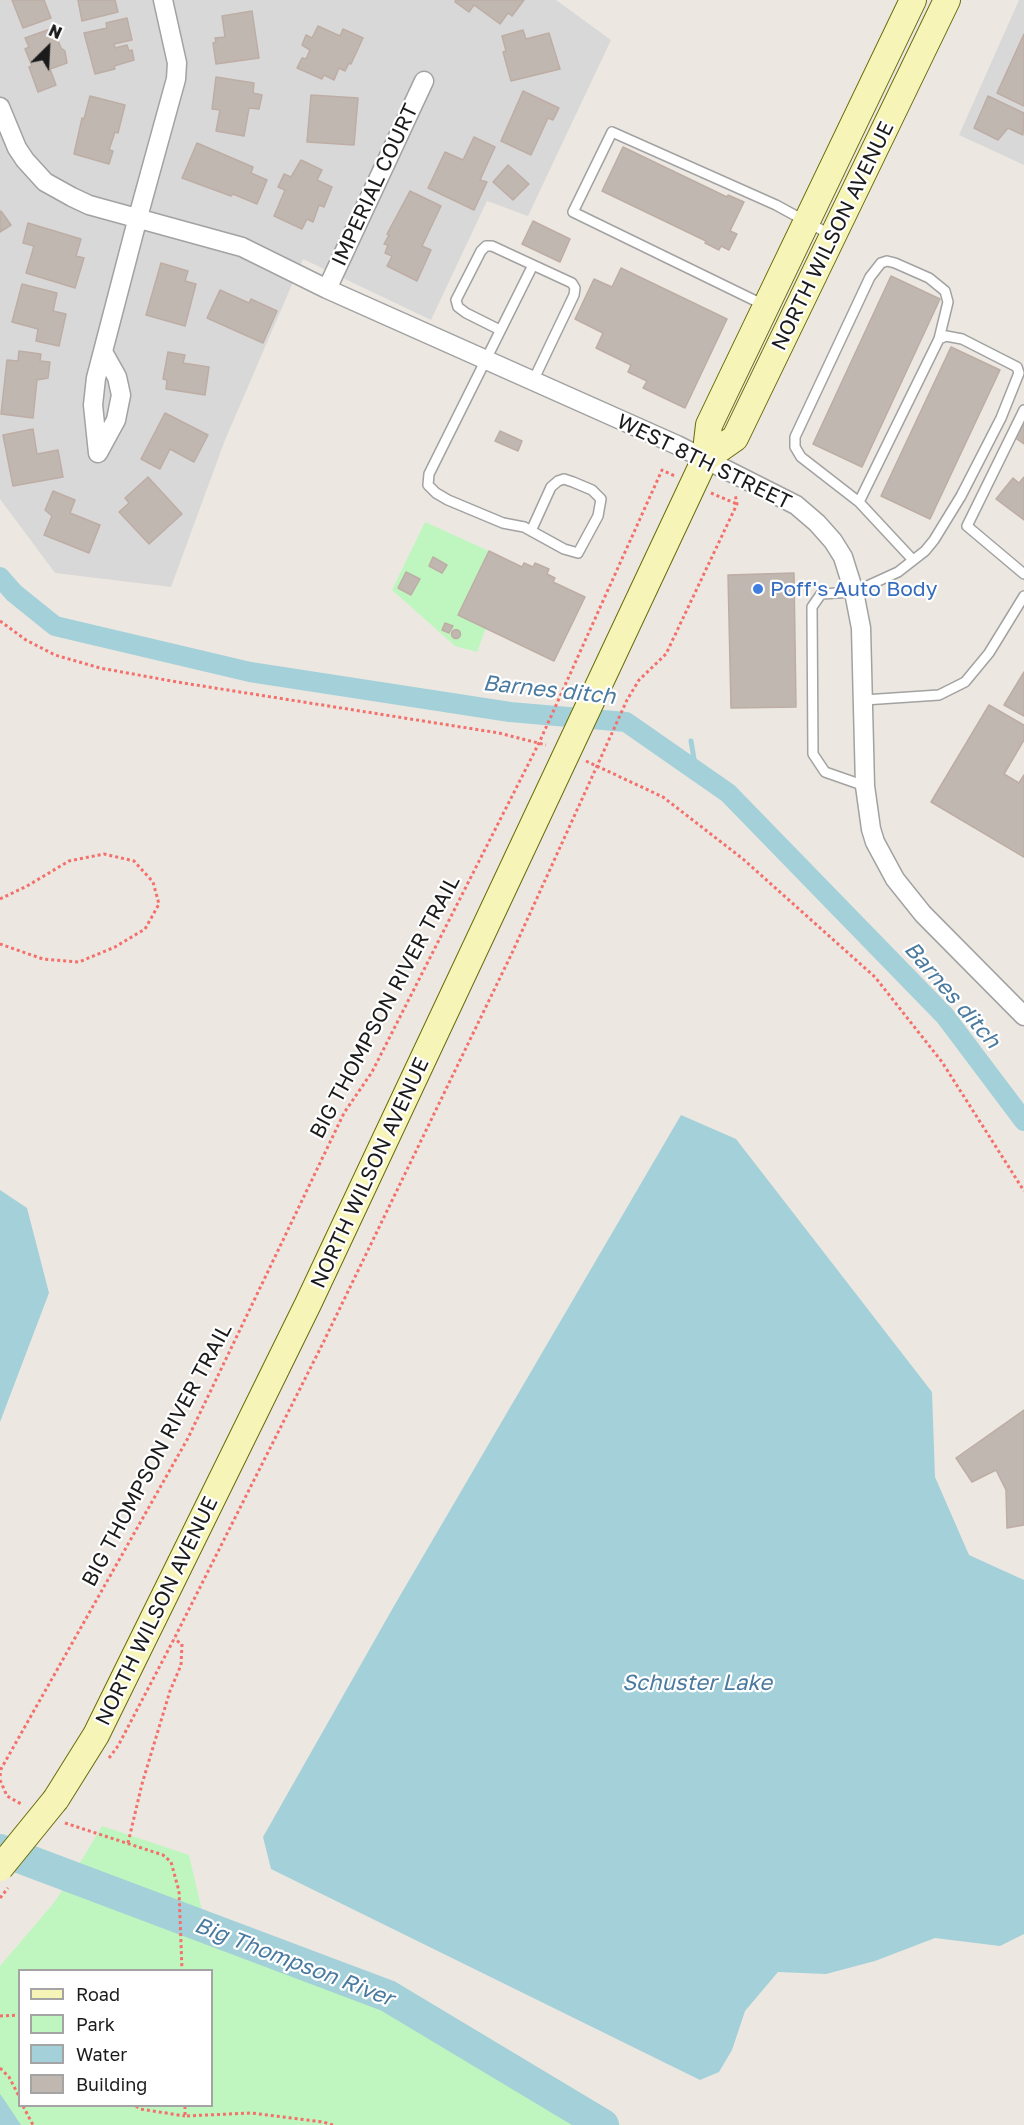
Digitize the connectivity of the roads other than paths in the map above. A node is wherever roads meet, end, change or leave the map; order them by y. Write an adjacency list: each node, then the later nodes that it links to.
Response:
1 (163, 0): 6 (street)
2 (913, 0): 7 (main road, NORTH WILSON AVENUE)
3 (947, 0): 8 (main road, NORTH WILSON AVENUE)
4 (424, 81): 10 (street, IMPERIAL COURT)
5 (0, 107): 6 (street, WEST 8TH STREET)
6 (138, 217): 10 (street, WEST 8TH STREET); 14 (street)
7 (807, 222): 8 (lane); 11 (main road, NORTH WILSON AVENUE); 11 (lane)
8 (832, 236): 18 (main road, NORTH WILSON AVENUE)
9 (533, 264): 12 (lane); 12 (lane); 16 (lane)
10 (327, 289): 15 (street, WEST 8TH STREET)
11 (766, 306): 18 (main road, NORTH WILSON AVENUE)
12 (500, 330): 15 (lane)
13 (939, 339): 19 (lane); 19 (lane); 21 (lane)
14 (103, 351)
15 (484, 360): 16 (street, WEST 8TH STREET); 20 (lane)
16 (533, 381): 18 (street, WEST 8TH STREET)
17 (1024, 410): 22 (lane)
18 (705, 459): 23 (street, WEST 8TH STREET); 28 (main road, NORTH WILSON AVENUE, bridge)
19 (859, 502): 21 (lane)
20 (531, 531): 20 (lane)
21 (914, 560): 23 (lane)
22 (1024, 574)
23 (854, 592): 25 (street, WEST 8TH STREET); 26 (lane)
24 (1024, 596): 25 (lane)
25 (864, 700): 26 (street, WEST 8TH STREET)
26 (865, 786): 27 (street, WEST 8TH STREET)
27 (1024, 1016)
28 (0, 1868)

